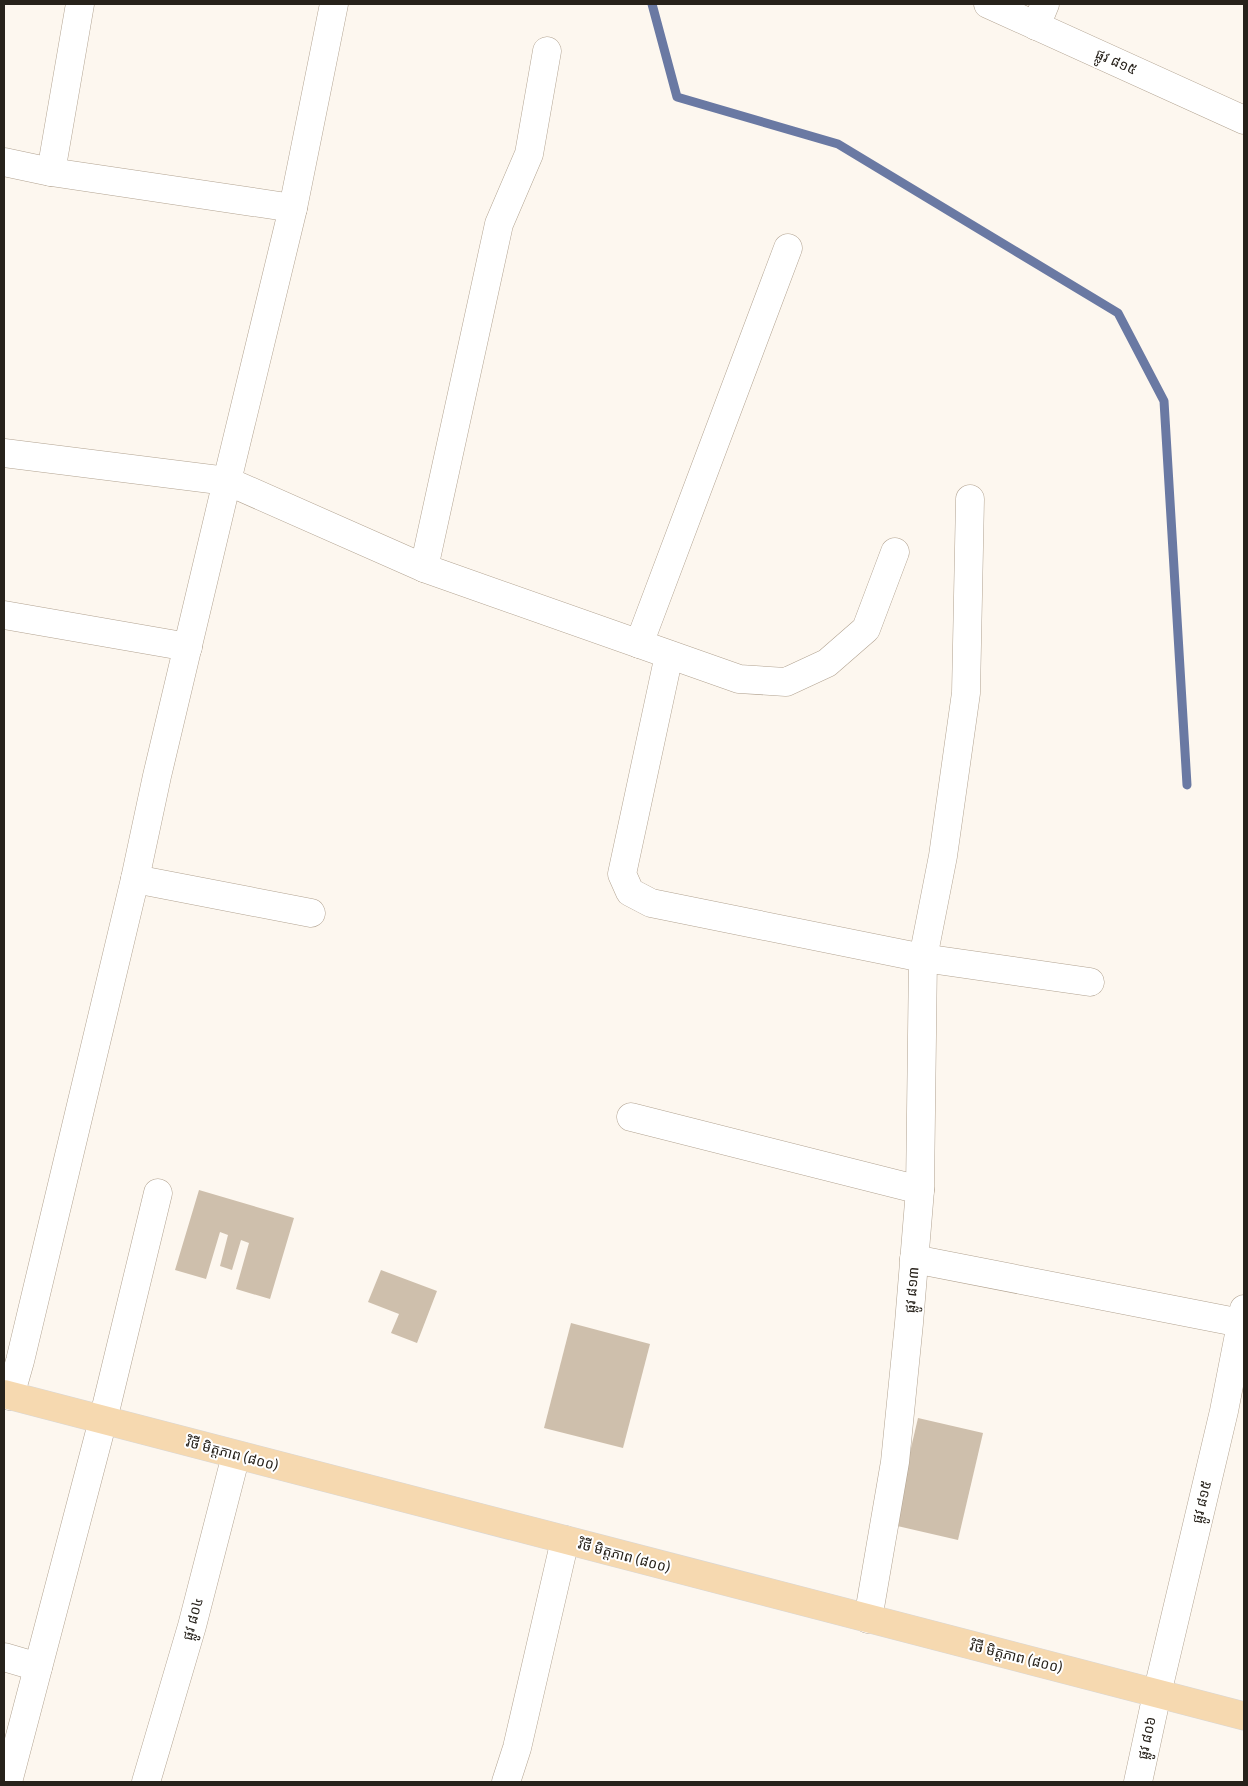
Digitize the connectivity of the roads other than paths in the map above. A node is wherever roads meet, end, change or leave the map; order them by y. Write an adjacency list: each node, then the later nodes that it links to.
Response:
1 (80, 4): 8 (street)
2 (334, 4): 9 (street)
3 (988, 4): 4 (street, ផ្លូវ ៨១៥)
4 (1041, 15): 6 (street, ផ្លូវ ៨១៥)
5 (547, 52): 15 (street)
6 (1244, 120)
7 (4, 162): 8 (street)
8 (51, 172): 9 (street)
9 (293, 208): 12 (street)
10 (788, 248): 17 (street)
11 (4, 453): 12 (street)
12 (227, 481): 15 (street); 18 (street)
13 (970, 499): 22 (street, ផ្លូវ ៨១៣)
14 (894, 552): 19 (street)
15 (424, 568): 17 (street)
16 (4, 615): 18 (street)
17 (639, 644): 19 (street)
18 (188, 647): 20 (street)
19 (669, 655): 22 (street)
20 (135, 879): 21 (street); 29 (street)
21 (311, 913)
22 (923, 958): 23 (street); 25 (street, ផ្លូវ ៨១៣)
23 (1090, 982)
24 (632, 1117): 25 (street)
25 (920, 1190): 27 (street, ផ្លូវ ៨១៣)
26 (158, 1193): 31 (street)
27 (914, 1259): 28 (street); 34 (street, ផ្លូវ ៨១៣)
28 (1243, 1316): 30 (street, ផ្លូវ ៨១៥)
29 (7, 1395): 31 (main road, វិថី មិត្តភាព (៨០០))
30 (1234, 1414): 37 (street, ផ្លូវ ៨១៥)
31 (103, 1420): 32 (main road, វិថី មិត្តភាព (៨០០)); 36 (street)
32 (236, 1454): 33 (main road, វិថី មិត្តភាព (៨០០)); 40 (street, ផ្លូវ ៨០៤)
33 (565, 1540): 34 (main road, វិថី មិត្តភាព (៨០០)); 41 (street)
34 (868, 1619): 37 (main road, វិថី មិត្តភាព (៨០០))
35 (4, 1657): 36 (street)
36 (38, 1667): 39 (street)
37 (1157, 1694): 38 (main road, វិថី មិត្តភាព (៨០០)); 42 (street, ផ្លូវ ៨០៦)
38 (1244, 1716)
39 (8, 1782)
40 (146, 1782)
41 (506, 1782)
42 (1138, 1782)

